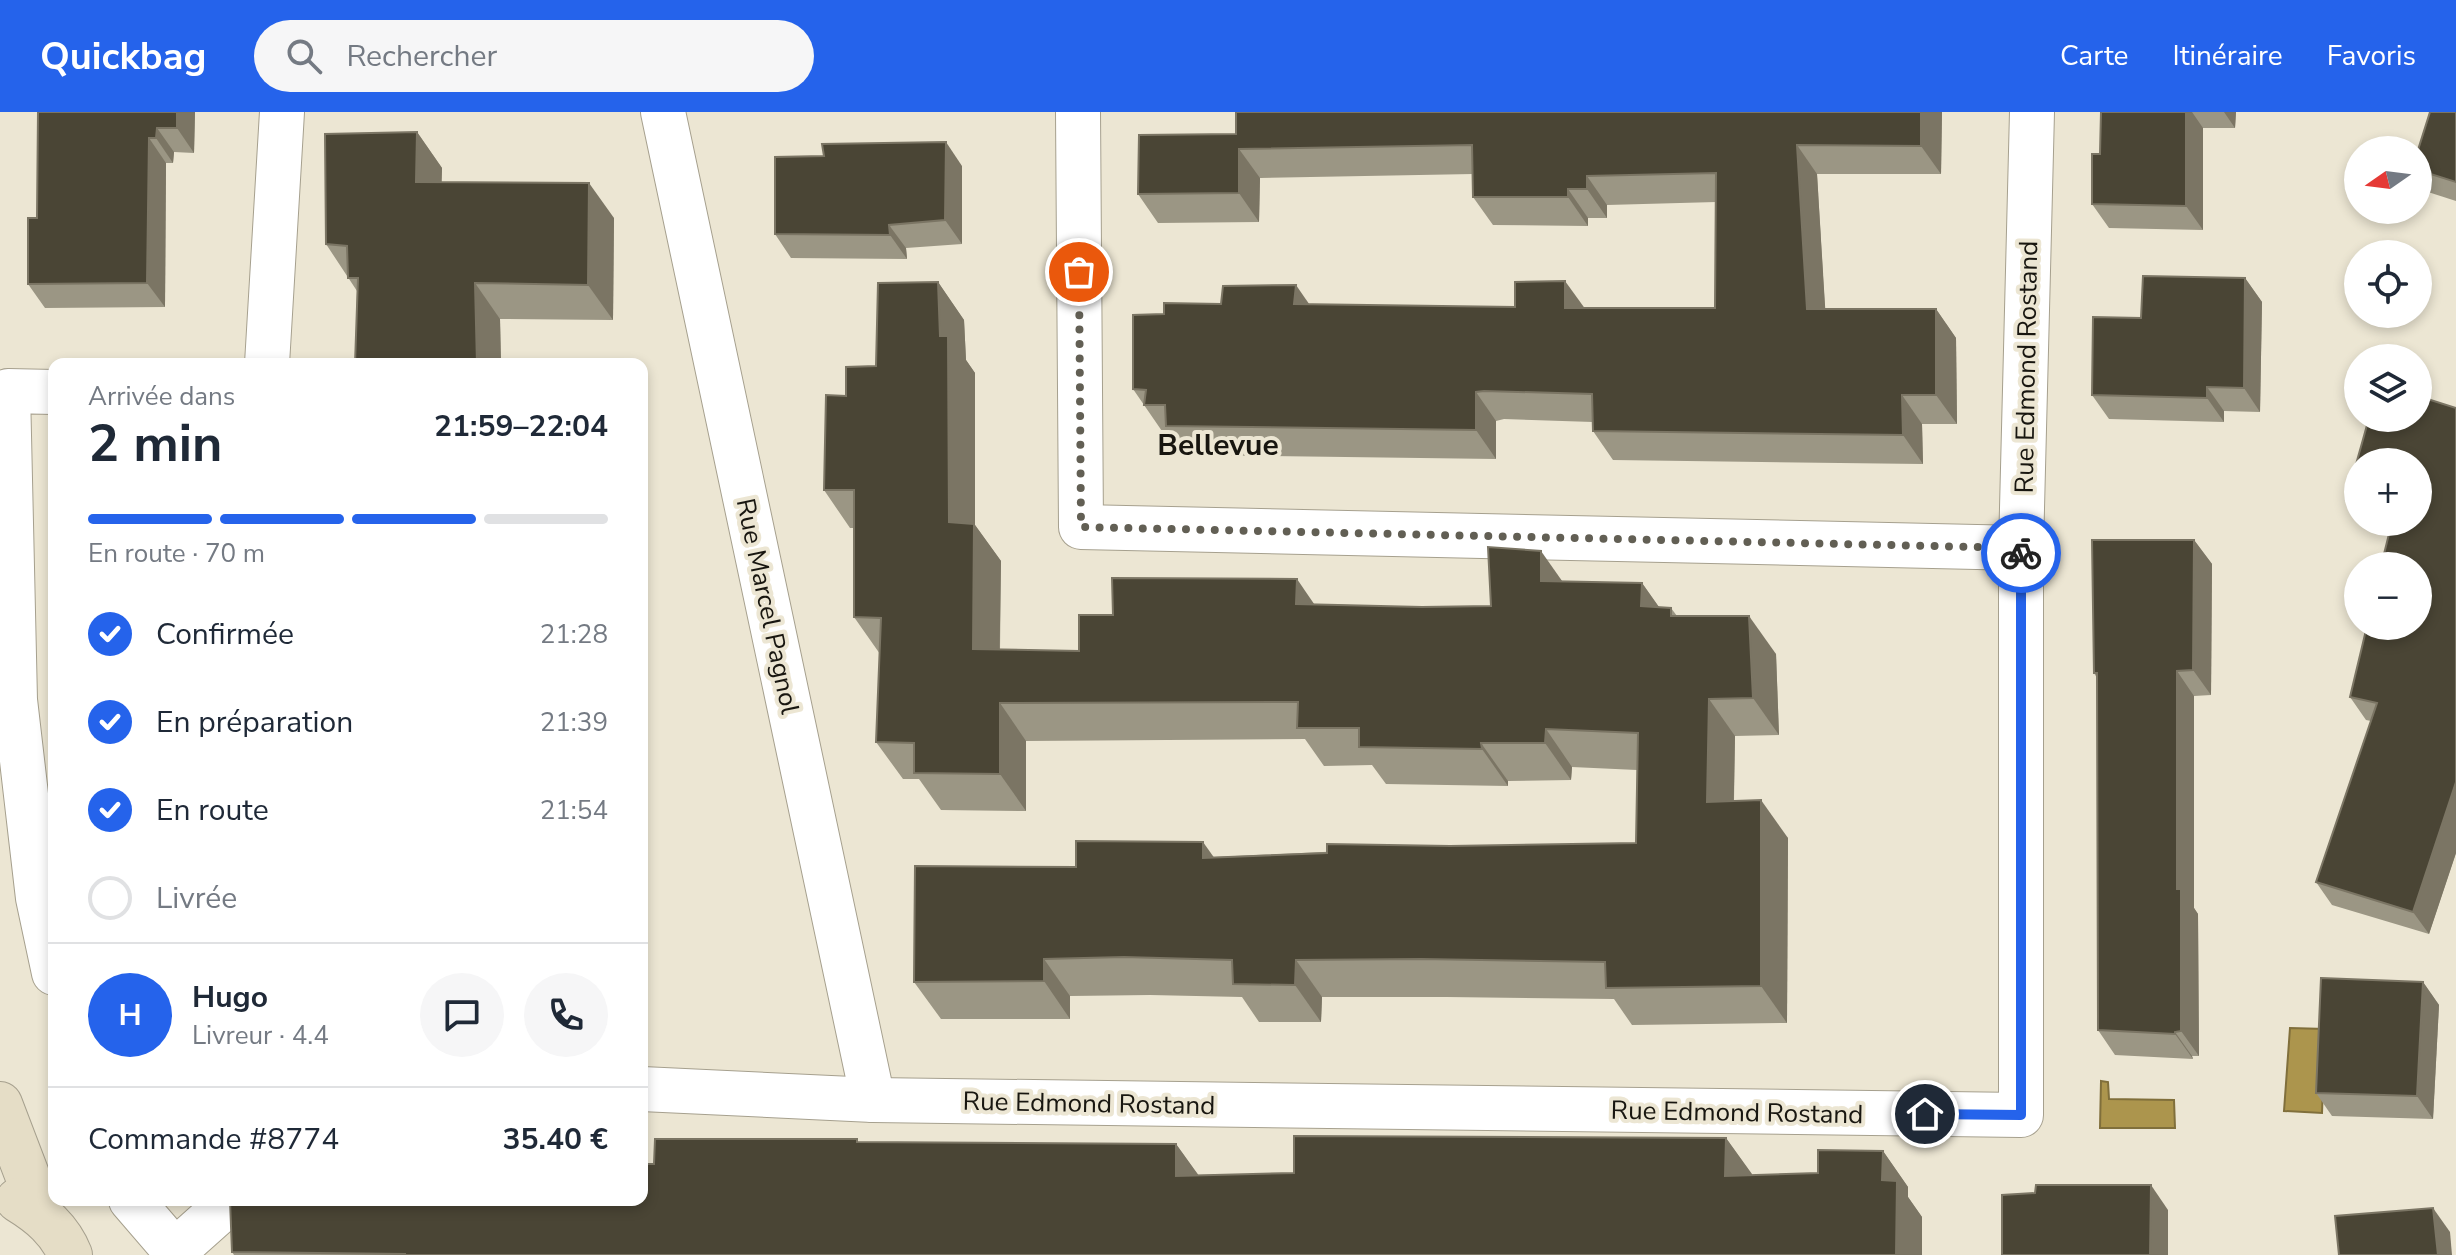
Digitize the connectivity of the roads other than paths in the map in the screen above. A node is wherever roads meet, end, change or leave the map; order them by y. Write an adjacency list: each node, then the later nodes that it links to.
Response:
1 (282, 112): 5 (street)
2 (663, 112): 10 (street, Rue Marcel Pagnol)
3 (1078, 112): 7 (street)
4 (2032, 112): 7 (street, Rue Edmond Rostand)
5 (267, 358)
6 (48, 392): 8 (street)
7 (2021, 548): 10 (street, Rue Edmond Rostand)
8 (48, 945)
9 (648, 1089): 10 (street, Rue Edmond Rostand)
10 (873, 1100)
11 (0, 1104): 15 (street)
12 (0, 1191): 15 (street)
13 (136, 1206): 14 (street)
14 (225, 1206)
15 (42, 1214): 16 (street)
16 (70, 1255)

